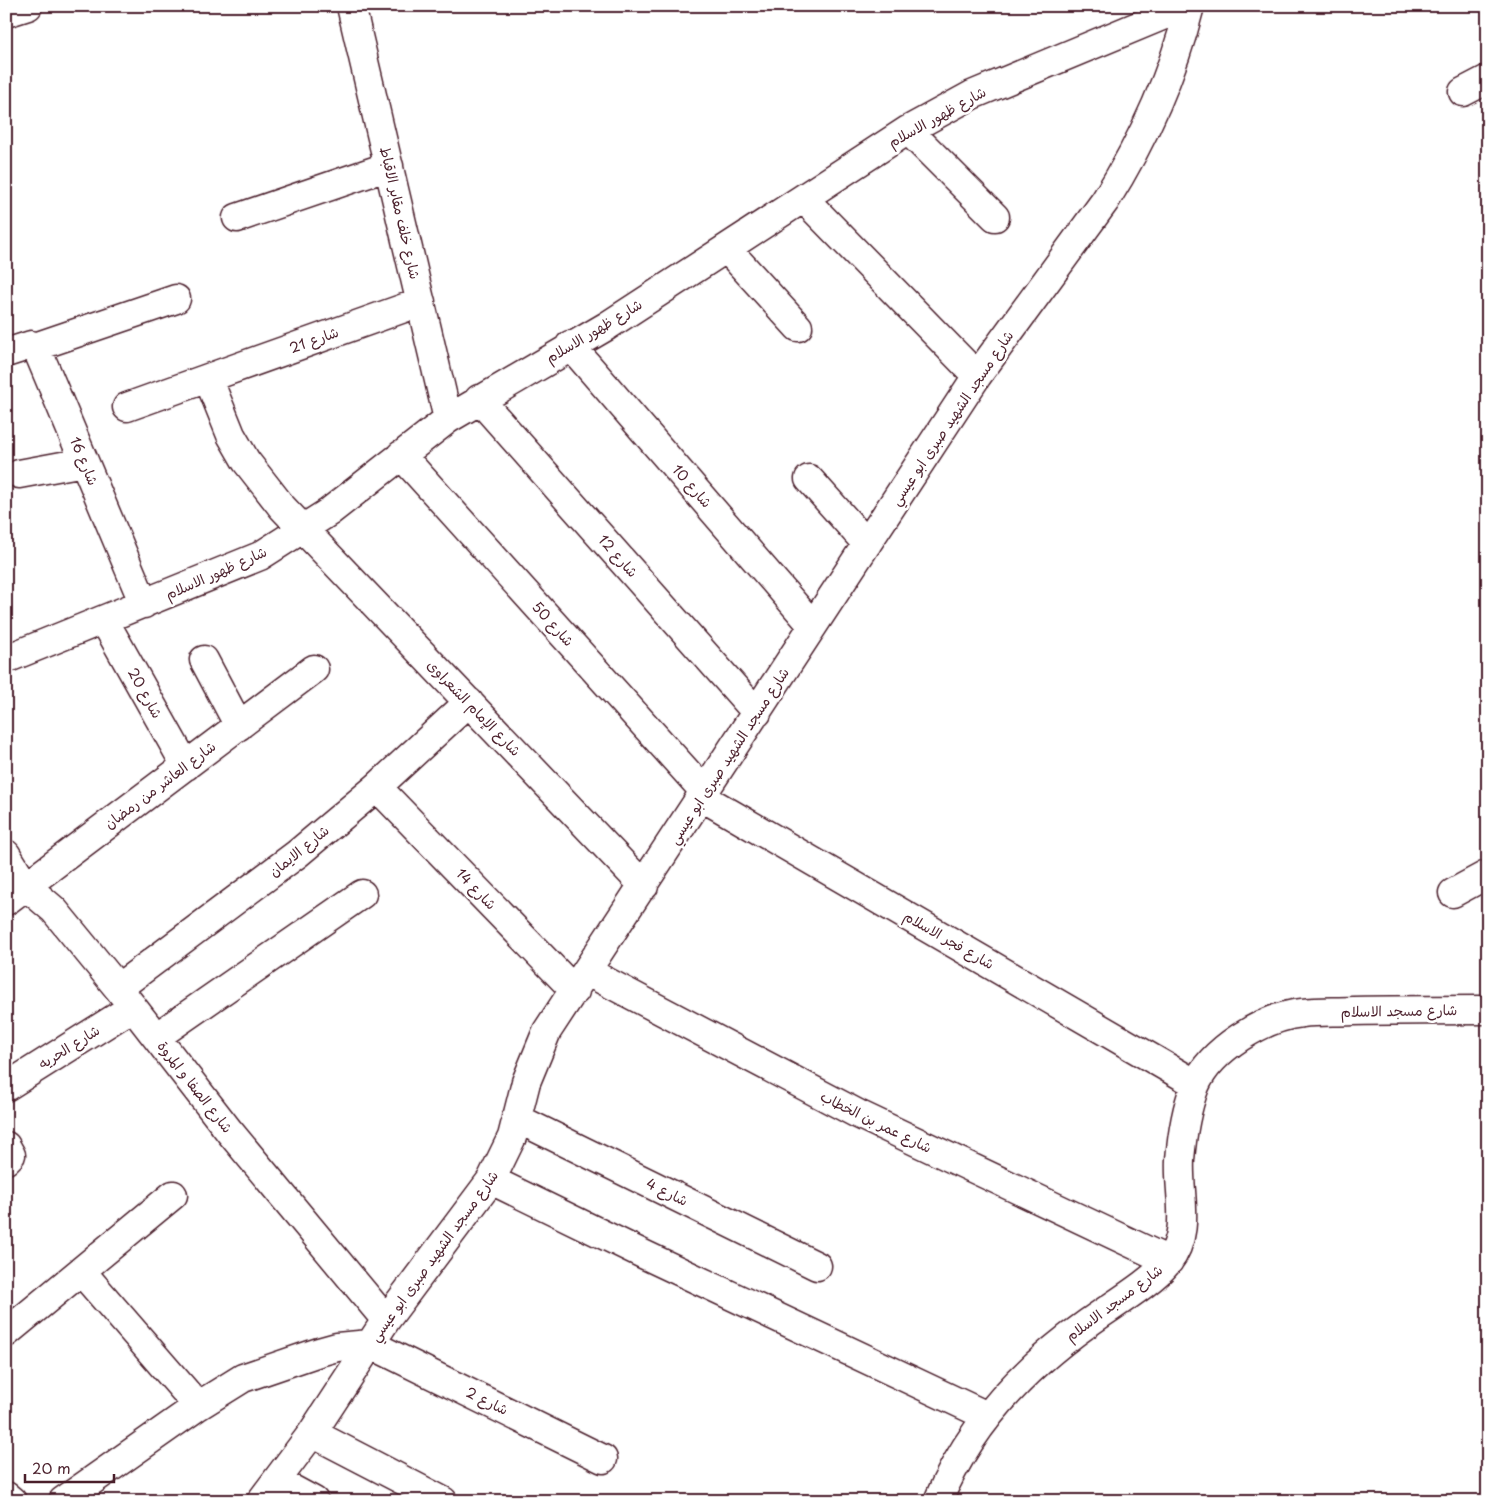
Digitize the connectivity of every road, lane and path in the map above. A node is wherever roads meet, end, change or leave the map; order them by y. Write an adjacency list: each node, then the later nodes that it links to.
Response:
1 (28, 6): 5 (street)
2 (351, 6): 9 (street, شارع خلف مقابر الاقباط)
3 (1190, 6): 20 (street, شارع مسجد الشهيد صبرى ابو عيسي)
4 (1167, 10): 8 (street, شارع ظهور الاسلام)
5 (6, 14)
6 (1488, 80): 7 (street)
7 (1463, 92)
8 (908, 130): 10 (street, شارع ظهور الاسلام); 11 (street)
9 (389, 166): 12 (street); 15 (street, شارع خلف مقابر الاقباط)
10 (804, 199): 13 (street, شارع ظهور الاسلام); 20 (street)
11 (995, 216)
12 (237, 218)
13 (727, 249): 16 (street); 17 (street, شارع ظهور الاسلام)
14 (176, 299): 18 (street)
15 (421, 302): 21 (street, شارع 21); 24 (street, شارع خلف مقابر الاقباط)
16 (798, 327)
17 (570, 345): 22 (street, شارع ظهور الاسلام); 33 (street, شارع 10)
18 (35, 347): 19 (street); 26 (street, شارع 16)
19 (6, 353)
20 (977, 376): 30 (street, شارع مسجد الشهيد صبرى ابو عيسي)
21 (208, 378): 23 (street, شارع 21); 29 (street, شارع الإمام الشعراوى)
22 (479, 399): 24 (street, شارع ظهور الاسلام); 38 (street, شارع 12)
23 (127, 407)
24 (448, 419): 25 (street, شارع ظهور الاسلام)
25 (401, 455): 29 (street, شارع ظهور الاسلام); 42 (street, شارع 50)
26 (84, 462): 27 (street); 31 (street, شارع 16)
27 (19, 474)
28 (809, 479): 30 (street)
29 (303, 529): 31 (street, شارع ظهور الاسلام); 37 (street, شارع الإمام الشعراوى)
30 (867, 544): 33 (street, شارع مسجد الشهيد صبرى ابو عيسي)
31 (144, 604): 32 (street, شارع ظهور الاسلام)
32 (104, 620): 34 (street, شارع ظهور الاسلام); 40 (street, شارع 20)
33 (813, 626): 38 (street, شارع مسجد الشهيد صبرى ابو عيسي)
34 (6, 659)
35 (204, 660): 39 (street)
36 (314, 669): 39 (street, شارع العاشر من رمضان)
37 (468, 702): 41 (street, شارع الايمان); 45 (street, شارع الإمام الشعراوى)
38 (757, 713): 42 (street, شارع مسجد الشهيد صبرى ابو عيسي)
39 (239, 726): 40 (street, شارع العاشر من رمضان)
40 (186, 766): 46 (street, شارع العاشر من رمضان)
41 (377, 787): 49 (street, شارع 14); 50 (street, شارع الايمان)
42 (704, 794): 45 (street, شارع مسجد الشهيد صبرى ابو عيسي); 53 (street, شارع فجر الاسلام)
43 (6, 854): 46 (street, شارع الصفا و المروة)
44 (1488, 874): 48 (street)
45 (644, 886): 49 (street, شارع مسجد الشهيد صبرى ابو عيسي)
46 (16, 894): 50 (street, شارع الصفا و المروة)
47 (362, 894): 52 (street)
48 (1453, 894)
49 (582, 981): 55 (street, شارع مسجد الشهيد صبرى ابو عيسي); 60 (street, شارع عمر بن الخطاب)
50 (125, 997): 52 (street, شارع الصفا و المروة); 54 (street, شارع الحريه)
51 (1488, 1010): 53 (street, شارع مسجد الاسلام)
52 (156, 1037): 63 (street, شارع الصفا و المروة)
53 (1196, 1084): 60 (street, شارع مسجد الاسلام)
54 (6, 1087)
55 (516, 1118): 58 (street, شارع مسجد الشهيد صبرى ابو عيسي); 61 (street, شارع 4)
56 (6, 1146): 57 (street)
57 (6, 1160)
58 (492, 1180): 63 (street, شارع مسجد الشهيد صبرى ابو عيسي); 67 (street)
59 (172, 1195): 62 (street)
60 (1169, 1261): 67 (street, شارع مسجد الاسلام)
61 (817, 1266)
62 (81, 1270): 64 (street); 66 (street)
63 (386, 1320): 65 (street, شارع مسجد الشهيد صبرى ابو عيسي)
64 (6, 1333)
65 (370, 1344): 66 (street); 68 (street, شارع مسجد الشهيد صبرى ابو عيسي); 69 (street, شارع 2)
66 (198, 1406): 73 (street)
67 (987, 1416): 76 (street, شارع مسجد الاسلام)
68 (312, 1433): 70 (street, شارع مسجد الشهيد صبرى ابو عيسي); 75 (street)
69 (604, 1459)
70 (269, 1491): 74 (street)
71 (6, 1496): 72 (street)
72 (12, 1501)
73 (63, 1501)
74 (314, 1501)
75 (443, 1501)
76 (938, 1501)

